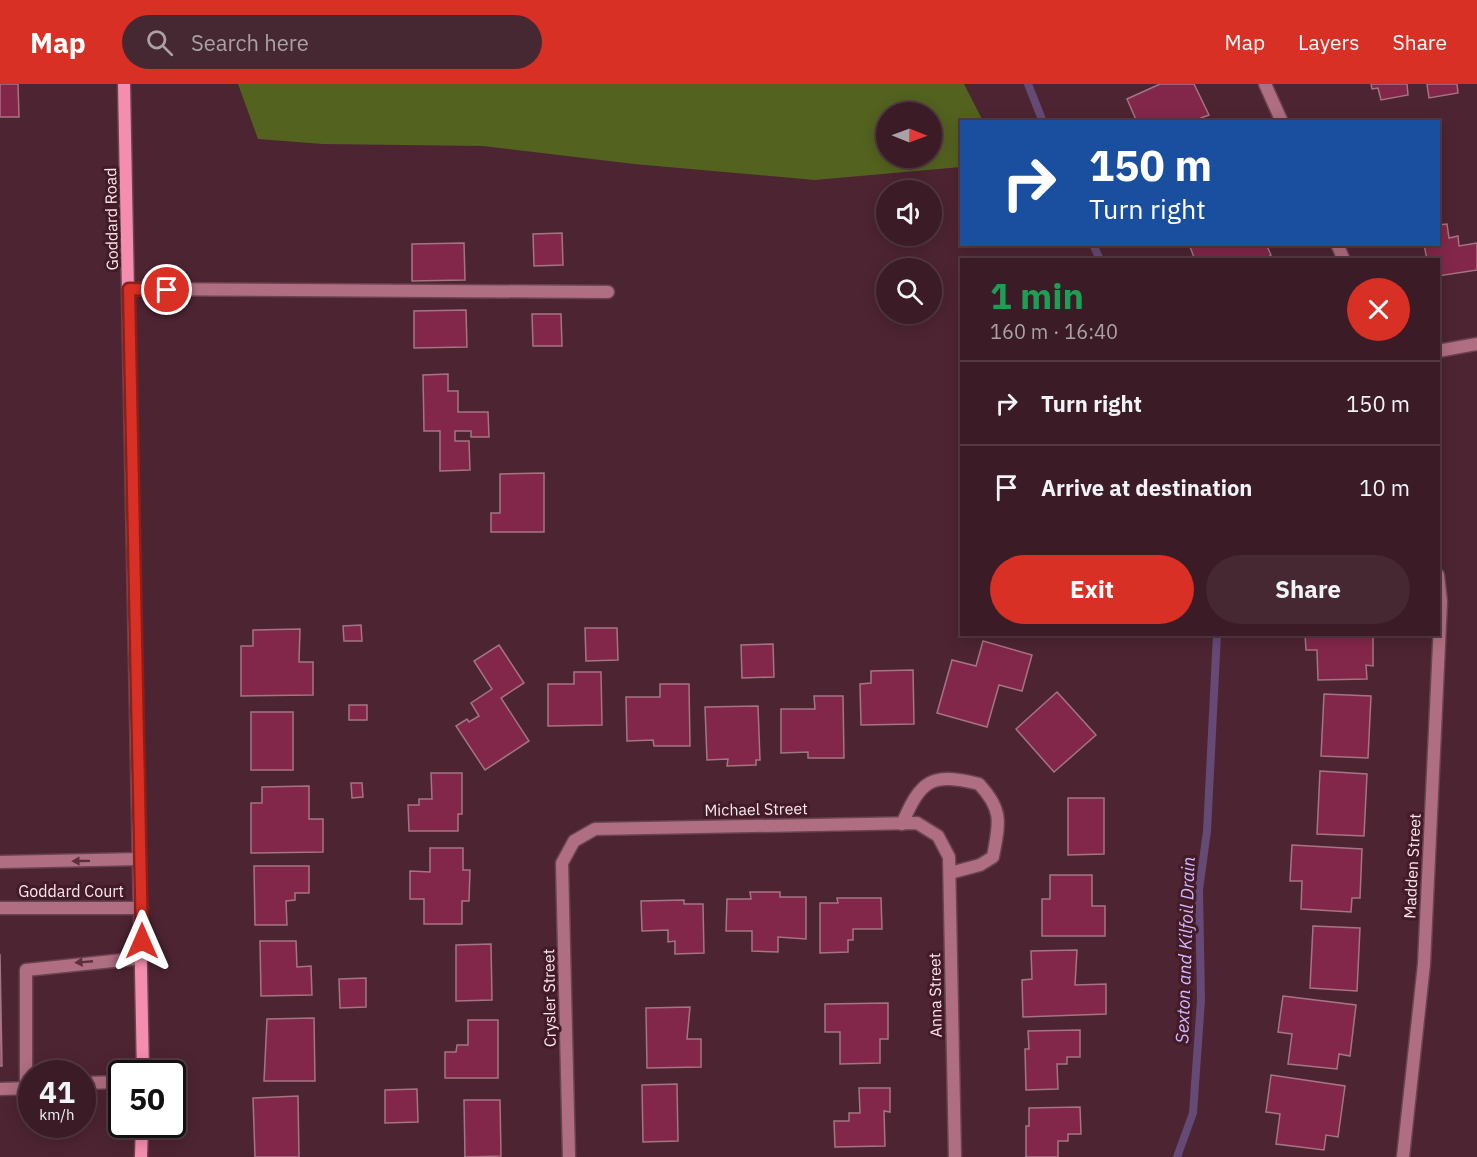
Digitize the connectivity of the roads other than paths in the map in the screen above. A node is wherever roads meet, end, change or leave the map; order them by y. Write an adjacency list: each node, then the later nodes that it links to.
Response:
1 (124, 84): 4 (main road, Goddard Road)
2 (1265, 84): 3 (street)
3 (1281, 120)
4 (129, 289): 5 (street); 14 (main road, Goddard Road)
5 (608, 292)
6 (1477, 344): 7 (street)
7 (1440, 351)
8 (1440, 593): 9 (street, Madden Street)
9 (1440, 623)
10 (1439, 636): 28 (street, Madden Street)
11 (902, 824): 12 (street, Michael Street); 13 (street, Michael Street); 16 (street)
12 (939, 836): 16 (street, Anna Street)
13 (574, 841): 26 (street, Crysler Street)
14 (140, 859): 15 (street, Goddard Court, one-way to 15); 18 (main road, Goddard Road)
15 (0, 862)
16 (950, 873): 27 (street, Anna Street)
17 (0, 908): 18 (street, Goddard Court)
18 (142, 908): 19 (main road, Goddard Road)
19 (142, 958): 20 (street, one-way to 20); 21 (main road, Goddard Road)
20 (28, 1060)
21 (143, 1060)
22 (18, 1088): 23 (street)
23 (0, 1089)
24 (142, 1138): 25 (main road)
25 (141, 1157)
26 (569, 1157)
27 (955, 1157)
28 (1403, 1157)

